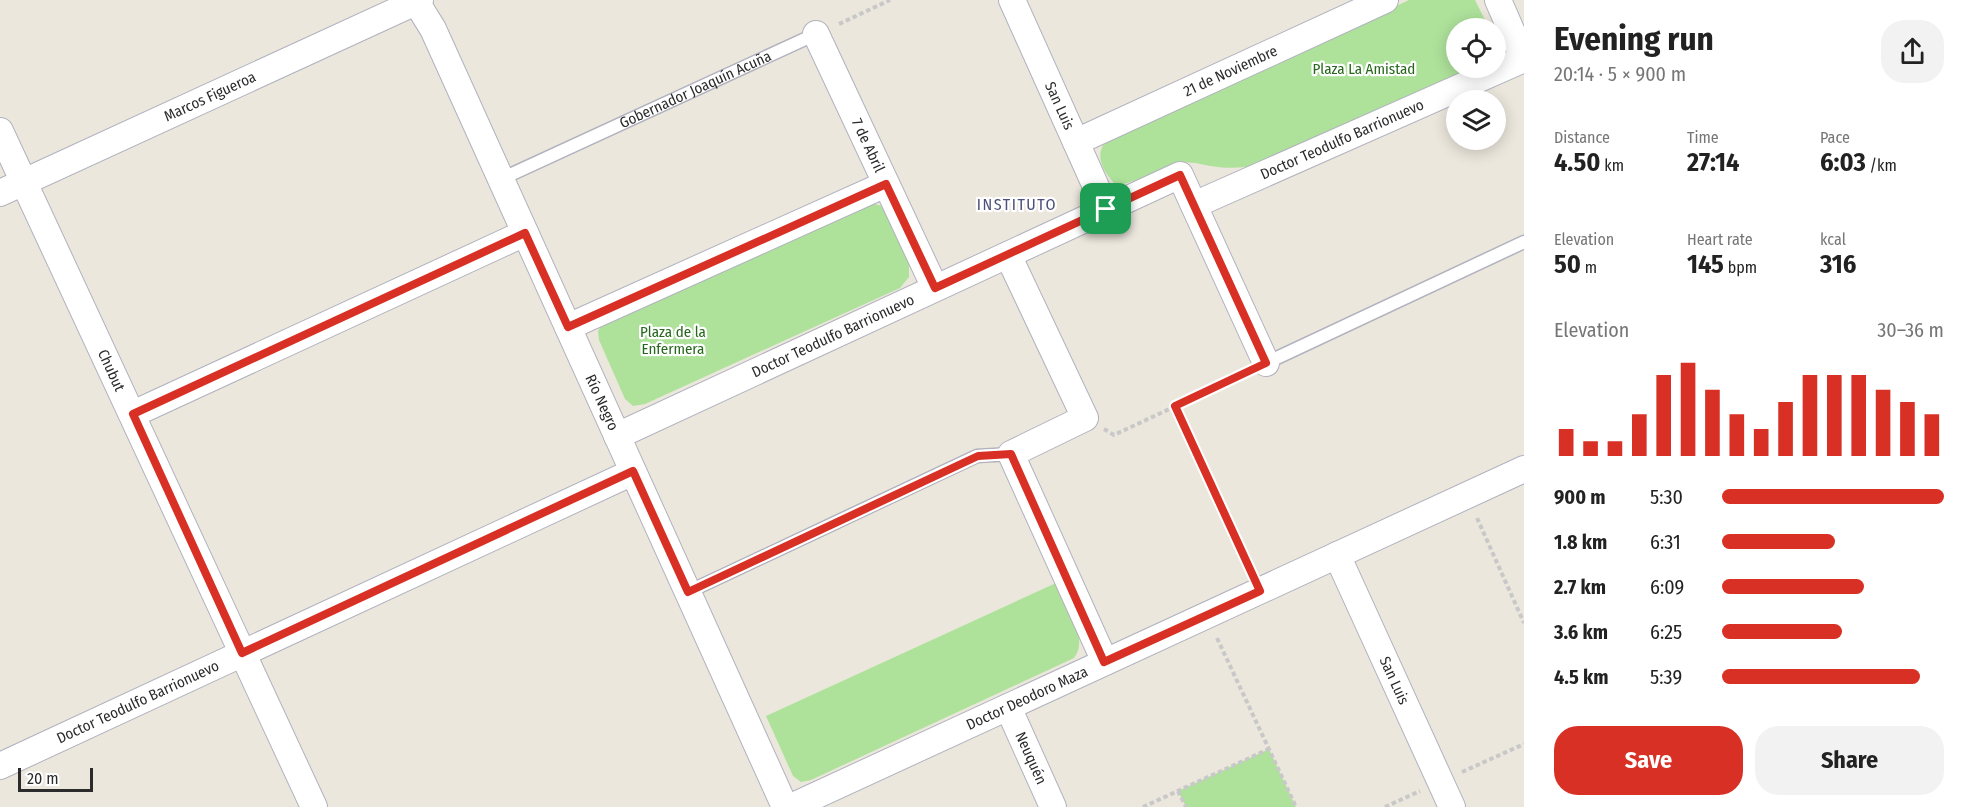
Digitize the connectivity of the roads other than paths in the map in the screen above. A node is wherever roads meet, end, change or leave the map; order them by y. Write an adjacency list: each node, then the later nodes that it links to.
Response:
1 (1012, 0): 8 (street, San Luis)
2 (1385, 0): 8 (street, 21 de Noviembre)
3 (1498, 0): 6 (street)
4 (417, 1): 9 (street, Río Negro); 10 (street, Marcos Figueroa)
5 (816, 34): 9 (lane, Gobernador Joaquín Acuña); 11 (street, 7 de Abril)
6 (1524, 59): 13 (street, Doctor Teodulfo Barrionuevo)
7 (0, 131): 10 (street, Chubut)
8 (1076, 142): 14 (street, San Luis)
9 (501, 179): 15 (street, Río Negro)
10 (24, 182): 12 (street, Marcos Figueroa); 21 (street, Chubut)
11 (886, 184): 18 (street, 7 de Abril); 19 (street)
12 (0, 193)
13 (1194, 205): 14 (street, Doctor Teodulfo Barrionuevo); 20 (street)
14 (1106, 209): 17 (street, Doctor Teodulfo Barrionuevo)
15 (525, 233): 19 (street, Río Negro); 21 (street)
16 (1524, 242): 20 (lane)
17 (1008, 255): 18 (street, Doctor Teodulfo Barrionuevo); 23 (street)
18 (935, 288): 22 (street, Doctor Teodulfo Barrionuevo)
19 (568, 327): 22 (street, Río Negro)
20 (1266, 363)
21 (133, 414): 28 (street, Chubut)
22 (617, 436): 25 (street, Río Negro)
23 (1011, 454): 27 (lane); 29 (street)
24 (1524, 469): 26 (street, Doctor Deodoro Maza)
25 (633, 471): 27 (street, Río Negro); 28 (street, Doctor Teodulfo Barrionuevo)
26 (1337, 555): 29 (street, Doctor Deodoro Maza); 36 (street, San Luis)
27 (688, 592): 33 (street, Río Negro)
28 (242, 653): 31 (street, Doctor Teodulfo Barrionuevo); 32 (street, Chubut)
29 (1104, 662): 30 (street, Doctor Deodoro Maza)
30 (1008, 707): 34 (street, Doctor Deodoro Maza); 35 (street, Neuquén)
31 (0, 766)
32 (314, 807)
33 (785, 807)
34 (791, 807)
35 (1053, 807)
36 (1452, 807)

